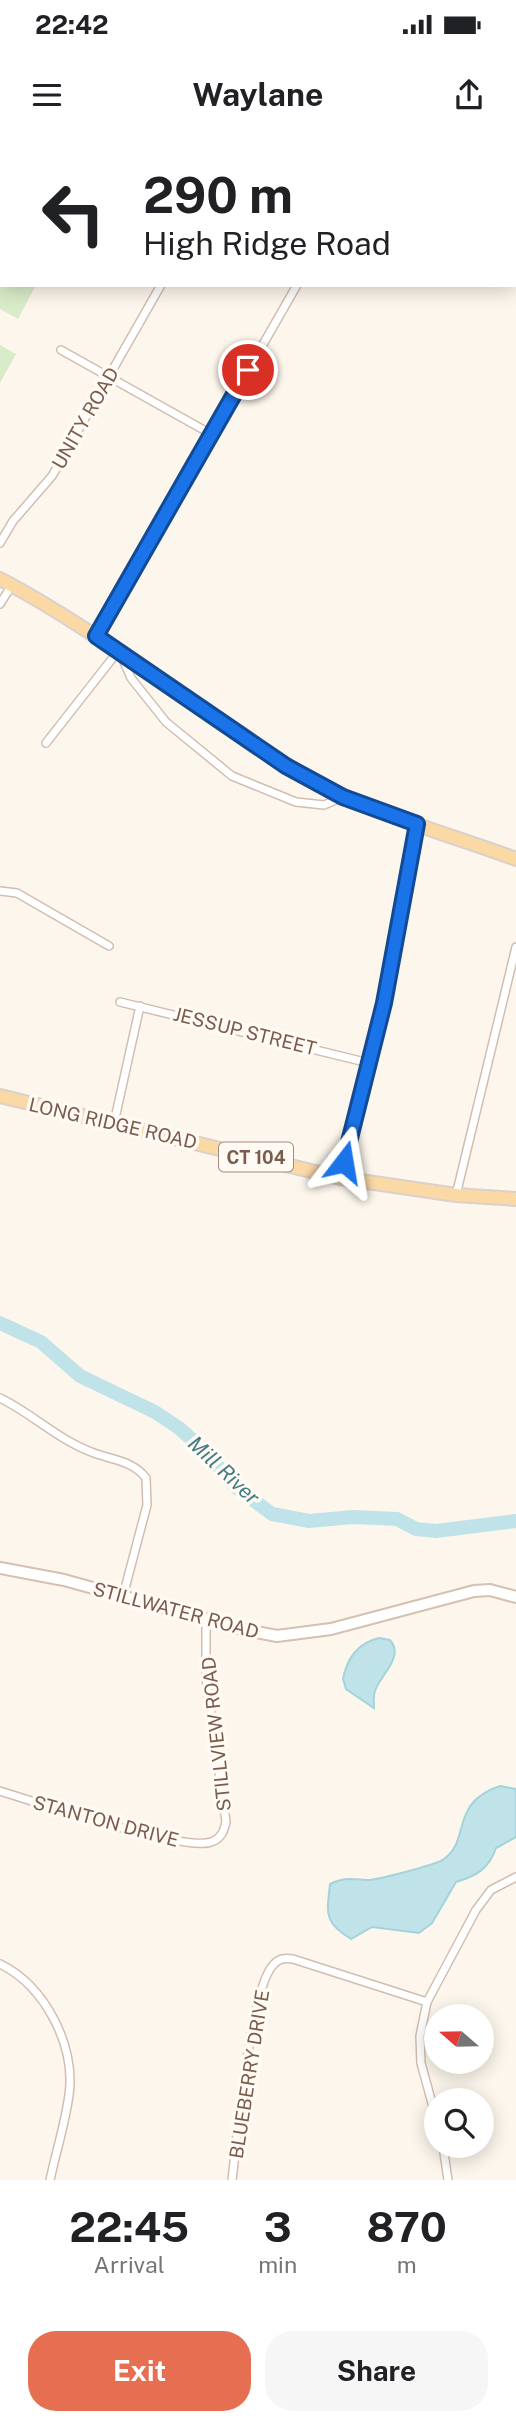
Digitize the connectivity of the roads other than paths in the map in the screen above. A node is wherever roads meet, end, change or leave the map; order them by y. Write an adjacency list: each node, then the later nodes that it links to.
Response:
1 (160, 287): 4 (street, UNITY ROAD)
2 (296, 287): 5 (street)
3 (61, 350): 4 (street)
4 (108, 377): 5 (street); 6 (street, UNITY ROAD)
5 (211, 434): 9 (street)
6 (0, 543)
7 (6, 582): 8 (street); 9 (main road)
8 (0, 604)
9 (96, 636): 10 (main road)
10 (118, 650): 11 (street); 12 (main road); 12 (street)
11 (46, 743)
12 (343, 797): 13 (main road)
13 (417, 824): 14 (main road); 20 (street)
14 (516, 859)
15 (0, 891): 16 (street)
16 (109, 946)
17 (516, 947): 24 (street)
18 (120, 1002): 19 (street, JESSUP STREET)
19 (140, 1006): 20 (street, JESSUP STREET); 22 (street)
20 (369, 1063): 23 (street)
21 (0, 1096): 22 (main road, LONG RIDGE ROAD / CT 104)
22 (114, 1124): 23 (main road, LONG RIDGE ROAD / CT 104)
23 (340, 1178): 24 (main road, LONG RIDGE ROAD / CT 104)
24 (456, 1195): 25 (main road, LONG RIDGE ROAD / CT 104)
25 (516, 1199)
26 (0, 1398): 28 (street)
27 (0, 1567): 28 (main road, STILLWATER ROAD)
28 (122, 1595): 30 (main road, STILLWATER ROAD)
29 (516, 1597): 30 (main road, STILLWATER ROAD)
30 (206, 1619): 32 (street, STILLVIEW ROAD)
31 (0, 1791): 32 (street, STANTON DRIVE)
32 (212, 1842)
33 (516, 1877): 35 (street)
34 (0, 1964): 38 (street)
35 (427, 2002): 36 (street); 39 (street, BLUEBERRY DRIVE)
36 (428, 2088)
37 (445, 2158): 40 (street)
38 (50, 2180)
39 (232, 2180)
40 (448, 2180)

